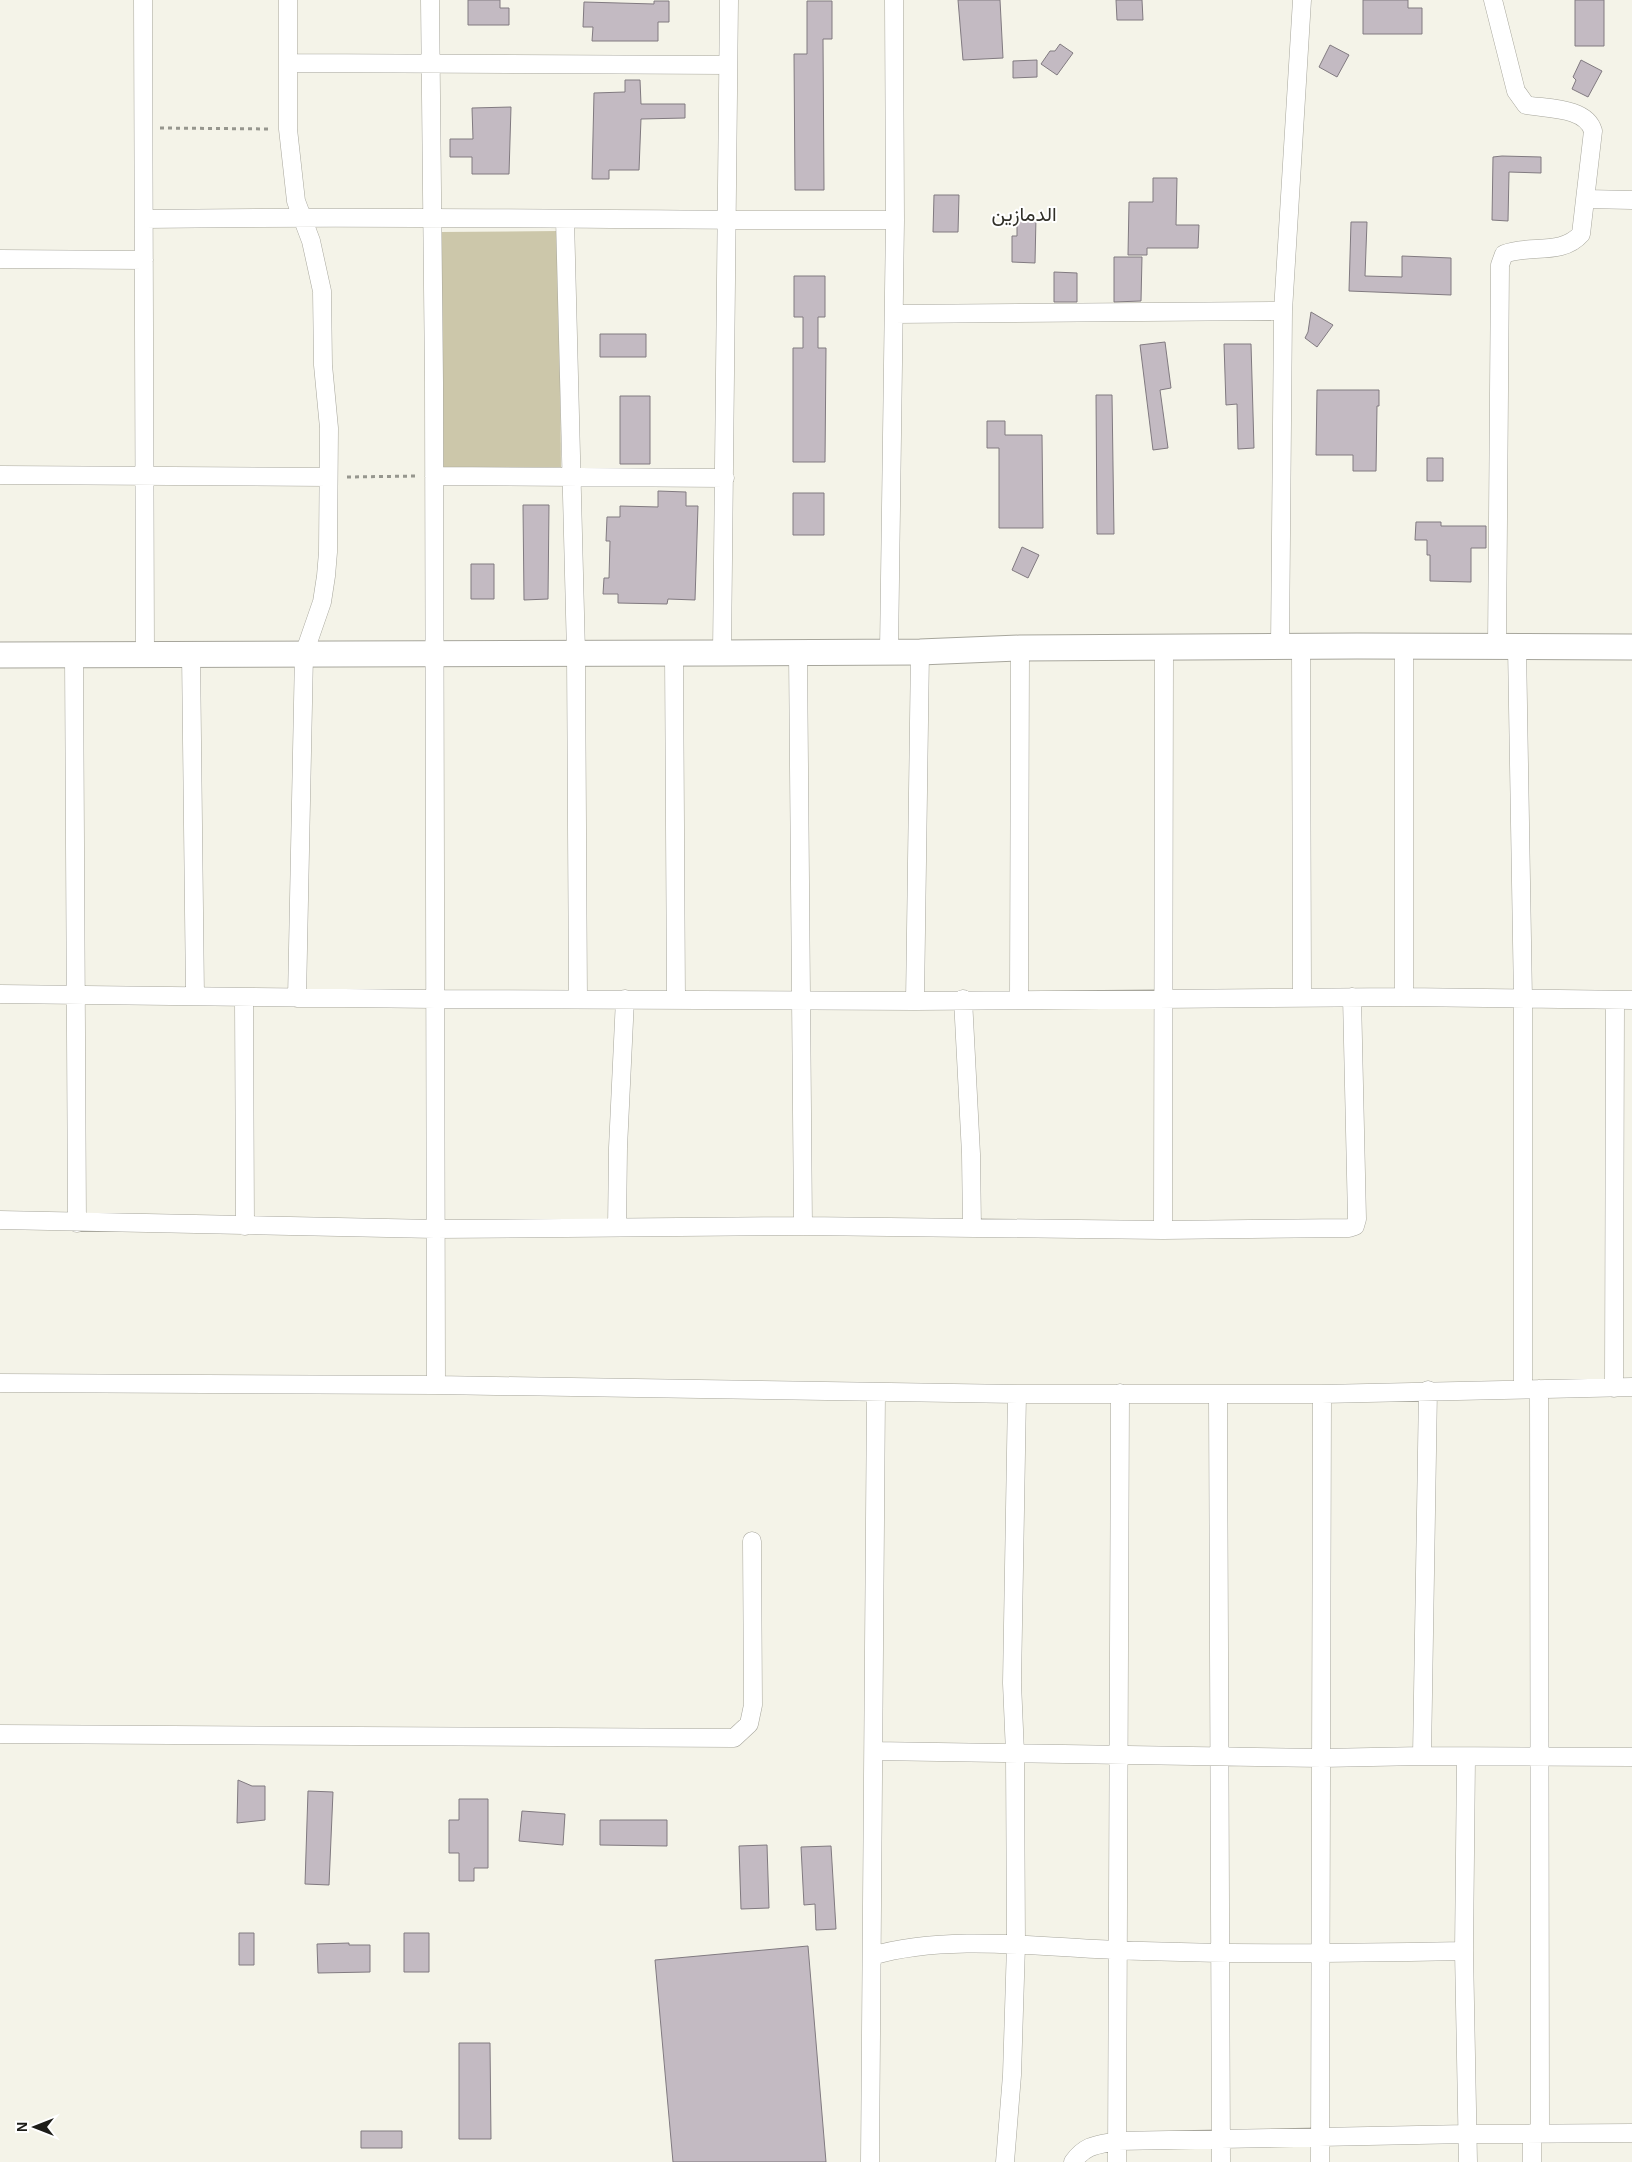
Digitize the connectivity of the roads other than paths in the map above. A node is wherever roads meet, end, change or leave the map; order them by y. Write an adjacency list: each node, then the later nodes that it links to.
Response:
1 (143, 0): 14 (street)
2 (288, 0): 8 (street)
3 (430, 0): 9 (street)
4 (729, 0): 10 (street)
5 (894, 0): 18 (street)
6 (1302, 0): 21 (street)
7 (1493, 0): 11 (street)
8 (290, 62): 9 (street); 13 (street)
9 (429, 63): 10 (street); 15 (street)
10 (728, 65): 17 (street)
11 (1586, 199): 12 (street); 31 (street)
12 (1632, 200)
13 (302, 217): 14 (street); 15 (street); 26 (street)
14 (145, 220): 20 (street)
15 (431, 220): 16 (street); 25 (street)
16 (565, 220): 17 (street); 27 (street)
17 (728, 220): 18 (street); 28 (street)
18 (895, 220): 22 (street)
19 (0, 259): 20 (street)
20 (144, 260): 24 (street)
21 (1283, 311): 22 (street); 29 (street)
22 (894, 314): 35 (street)
23 (0, 475): 24 (street)
24 (145, 475): 26 (street); 46 (street)
25 (434, 476): 27 (street); 42 (street)
26 (328, 477): 41 (street)
27 (571, 477): 28 (street); 39 (street)
28 (725, 478): 43 (street)
29 (1290, 647): 30 (street); 34 (street); 54 (street)
30 (1404, 647): 31 (street); 52 (street)
31 (1507, 647): 32 (street); 57 (street)
32 (1632, 647)
33 (1020, 648): 34 (street); 38 (street); 62 (street)
34 (1164, 648): 63 (street)
35 (889, 651): 37 (street); 38 (street)
36 (674, 652): 39 (street); 43 (street); 60 (street)
37 (798, 652): 43 (street); 61 (street)
38 (920, 652): 65 (street)
39 (576, 653): 42 (street); 59 (street)
40 (191, 654): 41 (street); 46 (street); 49 (street)
41 (304, 654): 42 (street); 53 (street)
42 (434, 654): 58 (street)
43 (722, 654)
44 (0, 655): 45 (street)
45 (74, 655): 46 (street); 48 (street)
46 (145, 655)
47 (0, 994): 48 (street)
48 (76, 995): 49 (street); 67 (street)
49 (195, 996): 50 (street)
50 (244, 997): 53 (street); 68 (street)
51 (1352, 997): 52 (street); 54 (street); 73 (street)
52 (1404, 997): 57 (street)
53 (297, 998): 58 (street)
54 (1302, 998): 63 (street)
55 (625, 999): 59 (street); 60 (street); 70 (street)
56 (963, 999): 62 (street); 65 (street); 71 (street)
57 (1523, 999): 64 (street); 79 (street)
58 (435, 1000): 59 (street); 72 (street)
59 (578, 1000)
60 (676, 1000): 61 (street)
61 (802, 1000): 65 (street); 69 (street)
62 (1019, 1000): 63 (street)
63 (1164, 1000): 73 (street)
64 (1623, 1000): 77 (street)
65 (915, 1001)
66 (0, 1220): 67 (street)
67 (77, 1223): 68 (street)
68 (245, 1226): 72 (street)
69 (802, 1226): 70 (street); 71 (street)
70 (617, 1228): 72 (street)
71 (972, 1228): 73 (street)
72 (435, 1229): 75 (street)
73 (1163, 1230)
74 (0, 1383): 75 (street)
75 (436, 1385): 80 (street)
76 (1632, 1387): 77 (street)
77 (1614, 1388): 79 (street)
78 (1428, 1390): 79 (street); 84 (street); 91 (street)
79 (1531, 1390): 92 (street)
80 (876, 1392): 82 (street); 87 (street)
81 (1120, 1393): 82 (street); 83 (street); 89 (street)
82 (1017, 1394): 88 (street)
83 (1218, 1394): 84 (street); 90 (street)
84 (1322, 1394): 94 (street)
85 (752, 1541): 86 (street)
86 (0, 1734)
87 (874, 1751): 88 (street); 101 (street)
88 (1014, 1753): 89 (street); 96 (street)
89 (1119, 1755): 90 (street); 97 (street)
90 (1219, 1756): 94 (street); 98 (street)
91 (1422, 1756): 93 (street); 94 (street)
92 (1539, 1756): 93 (street); 95 (street); 102 (street)
93 (1466, 1757): 99 (street)
94 (1322, 1758): 100 (street)
95 (1632, 1758)
96 (1016, 1945): 97 (street); 101 (street); 109 (street)
97 (1118, 1950): 98 (street); 107 (street)
98 (1219, 1951): 100 (street); 106 (street)
99 (1464, 1951): 100 (street); 104 (street)
100 (1320, 1953): 105 (street)
101 (872, 1956): 108 (street)
102 (1536, 2133): 103 (street); 104 (street); 115 (street)
103 (1632, 2133)
104 (1467, 2134): 105 (street); 114 (street)
105 (1320, 2136): 106 (street); 113 (street)
106 (1222, 2140): 107 (street); 112 (street)
107 (1118, 2141): 110 (street); 111 (street)
108 (870, 2162)
109 (1005, 2162)
110 (1073, 2162)
111 (1117, 2162)
112 (1222, 2162)
113 (1320, 2162)
114 (1468, 2162)
115 (1532, 2162)

